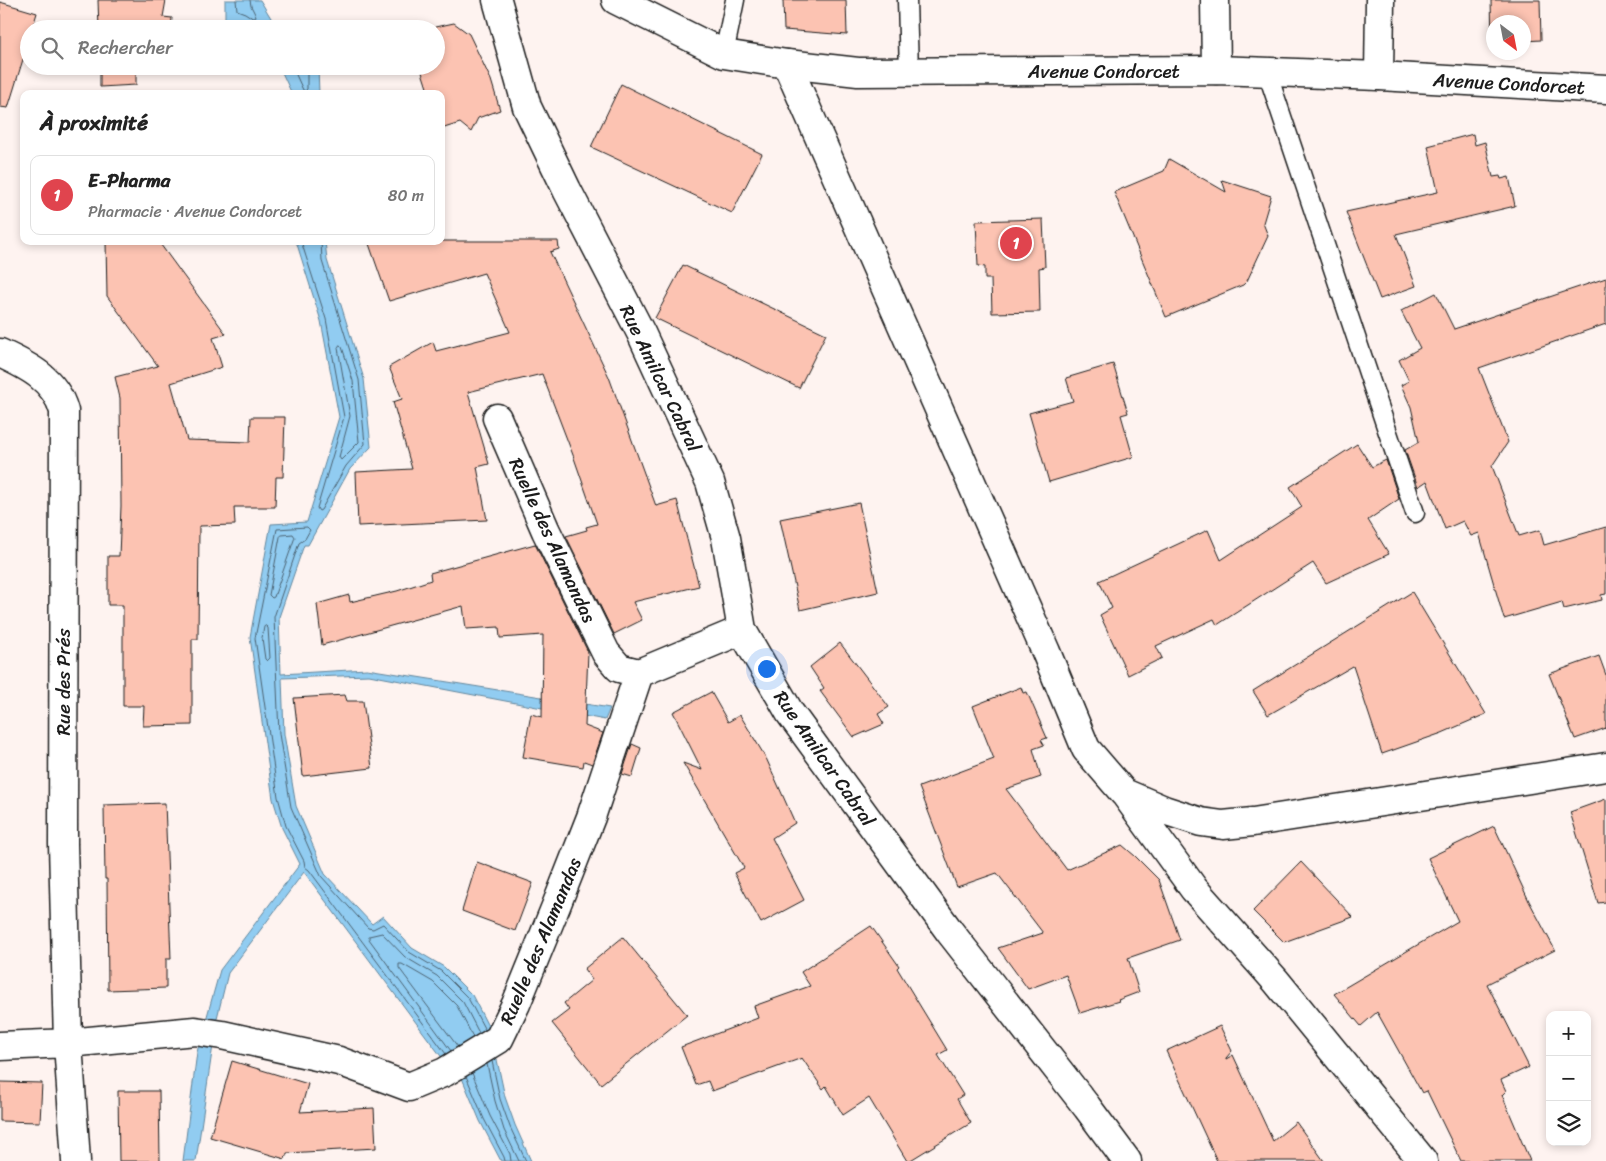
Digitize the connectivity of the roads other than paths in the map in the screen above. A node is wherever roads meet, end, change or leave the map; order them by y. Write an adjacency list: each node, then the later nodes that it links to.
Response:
1 (497, 0): 17 (street, Rue Amilcar Cabral)
2 (616, 0): 7 (street, Avenue Condorcet)
3 (735, 0): 7 (lane)
4 (907, 0): 10 (lane)
5 (1215, 0): 9 (street)
6 (1380, 0): 12 (street)
7 (724, 54): 8 (street, Avenue Condorcet)
8 (787, 64): 10 (street, Avenue Condorcet); 20 (street)
9 (1216, 70): 10 (street, Avenue Condorcet); 11 (street, Avenue Condorcet)
10 (909, 72)
11 (1267, 72): 12 (street, Avenue Condorcet); 16 (lane)
12 (1379, 76): 13 (street, Avenue Condorcet)
13 (1606, 89)
14 (0, 353): 21 (street, Rue des Prés)
15 (497, 418): 18 (street, Ruelle des Alamandas)
16 (1415, 513)
17 (742, 630): 18 (street); 24 (street, Rue Amilcar Cabral)
18 (639, 673): 21 (street, Ruelle des Alamandas)
19 (1606, 767): 20 (street)
20 (1124, 792): 25 (street)
21 (68, 1043): 22 (street, Ruelle des Alamandas); 23 (street, Rue des Prés)
22 (0, 1046)
23 (76, 1161)
24 (1126, 1161)
25 (1423, 1161)

